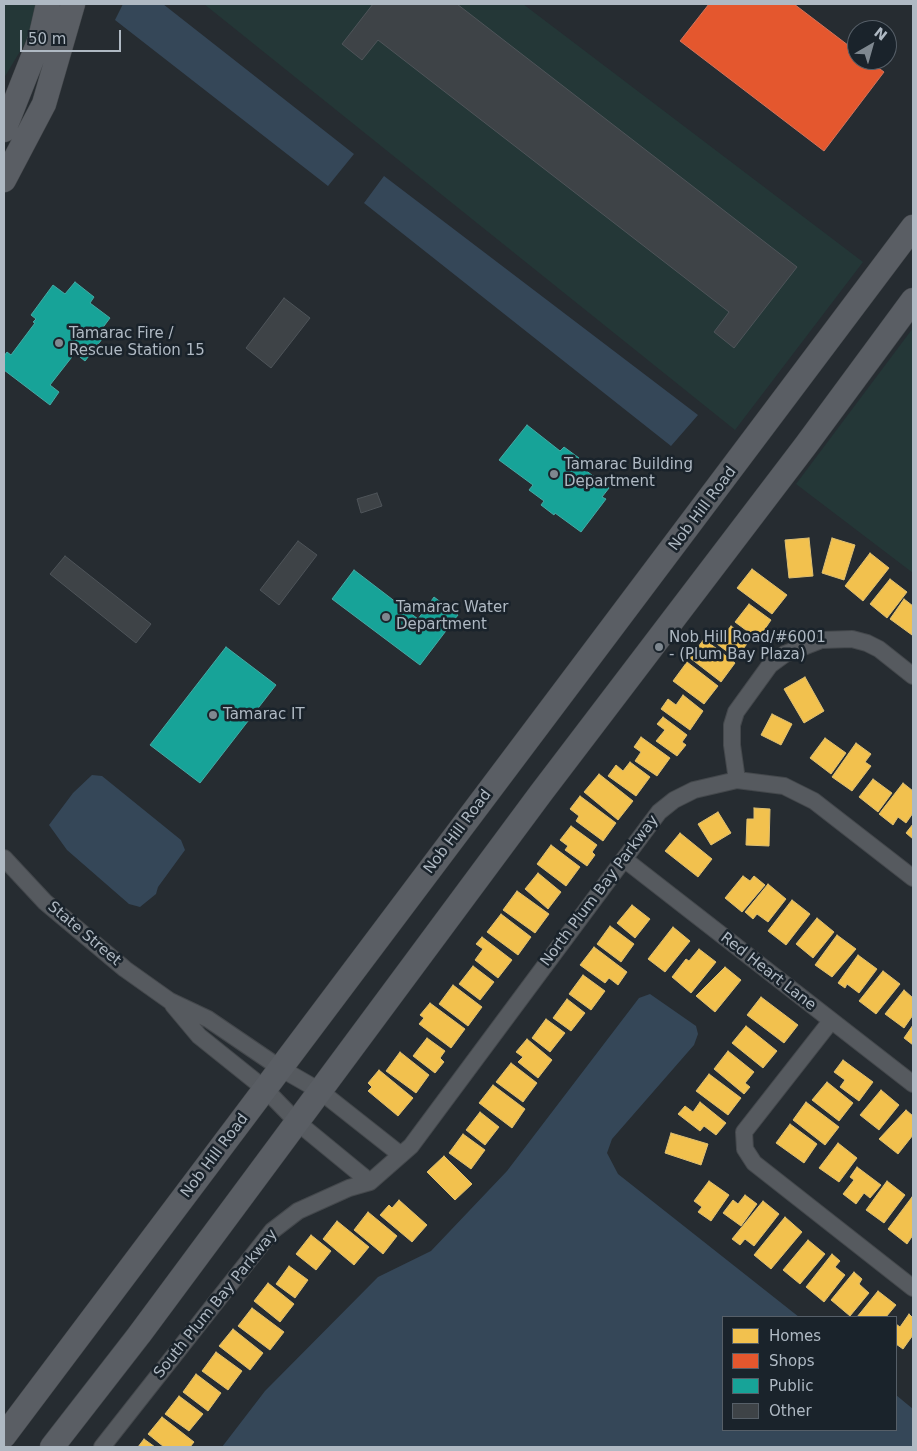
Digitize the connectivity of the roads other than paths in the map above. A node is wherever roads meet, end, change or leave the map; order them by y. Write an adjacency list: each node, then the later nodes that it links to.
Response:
1 (48, 4): 3 (main road)
2 (73, 4): 4 (main road)
3 (4, 130)
4 (4, 180)
5 (913, 227): 14 (main road, Nob Hill Road)
6 (913, 300): 17 (main road)
7 (913, 676): 8 (street)
8 (737, 780): 10 (street, North Plum Bay Parkway); 11 (street, North Plum Bay Parkway)
9 (4, 858): 12 (street, State Street)
10 (624, 859): 13 (street, Red Heart Lane); 19 (street, North Plum Bay Parkway)
11 (913, 878)
12 (170, 1001): 14 (street, State Street); 16 (street, State Street)
13 (831, 1021): 15 (street, Red Heart Lane); 21 (street)
14 (280, 1068): 16 (main road, Nob Hill Road); 17 (street, State Street)
15 (913, 1084)
16 (265, 1089): 18 (street, State Street); 22 (main road, Nob Hill Road)
17 (320, 1091): 18 (main road); 19 (street, State Street)
18 (297, 1122): 20 (street, State Street); 23 (main road)
19 (401, 1155): 20 (street, South Plum Bay Parkway)
20 (370, 1182): 24 (street, South Plum Bay Parkway)
21 (913, 1288)
22 (4, 1436)
23 (52, 1447)
24 (102, 1447)

